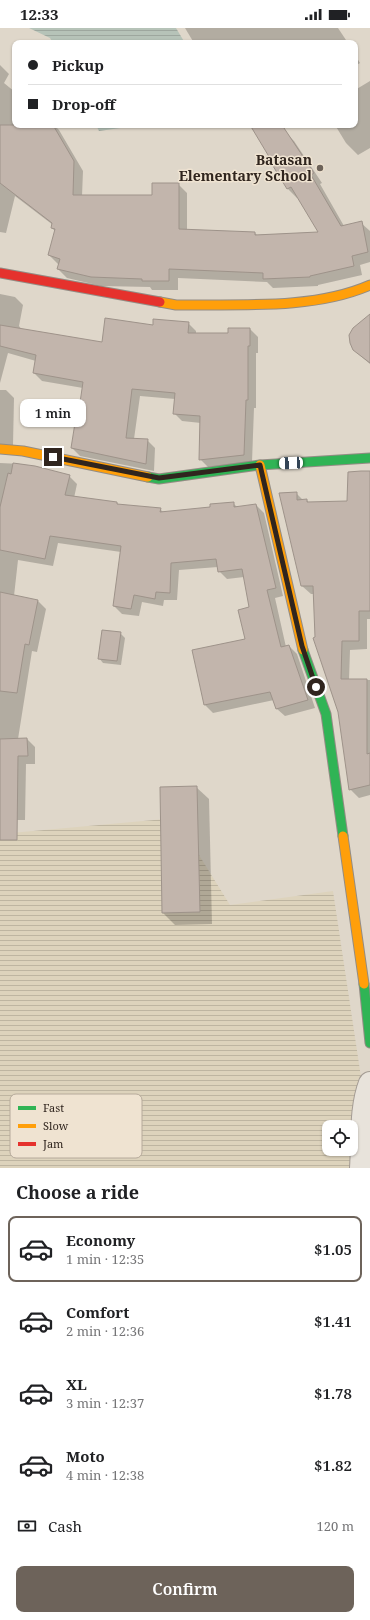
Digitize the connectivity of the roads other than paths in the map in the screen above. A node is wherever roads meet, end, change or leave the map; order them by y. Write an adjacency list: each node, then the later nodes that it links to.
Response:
1 (0, 273): 2 (street)
2 (370, 285)
3 (0, 449): 5 (street)
4 (370, 458): 5 (street)
5 (260, 465): 6 (street)
6 (370, 1043)
7 (370, 1083): 8 (street)
8 (361, 1168)

